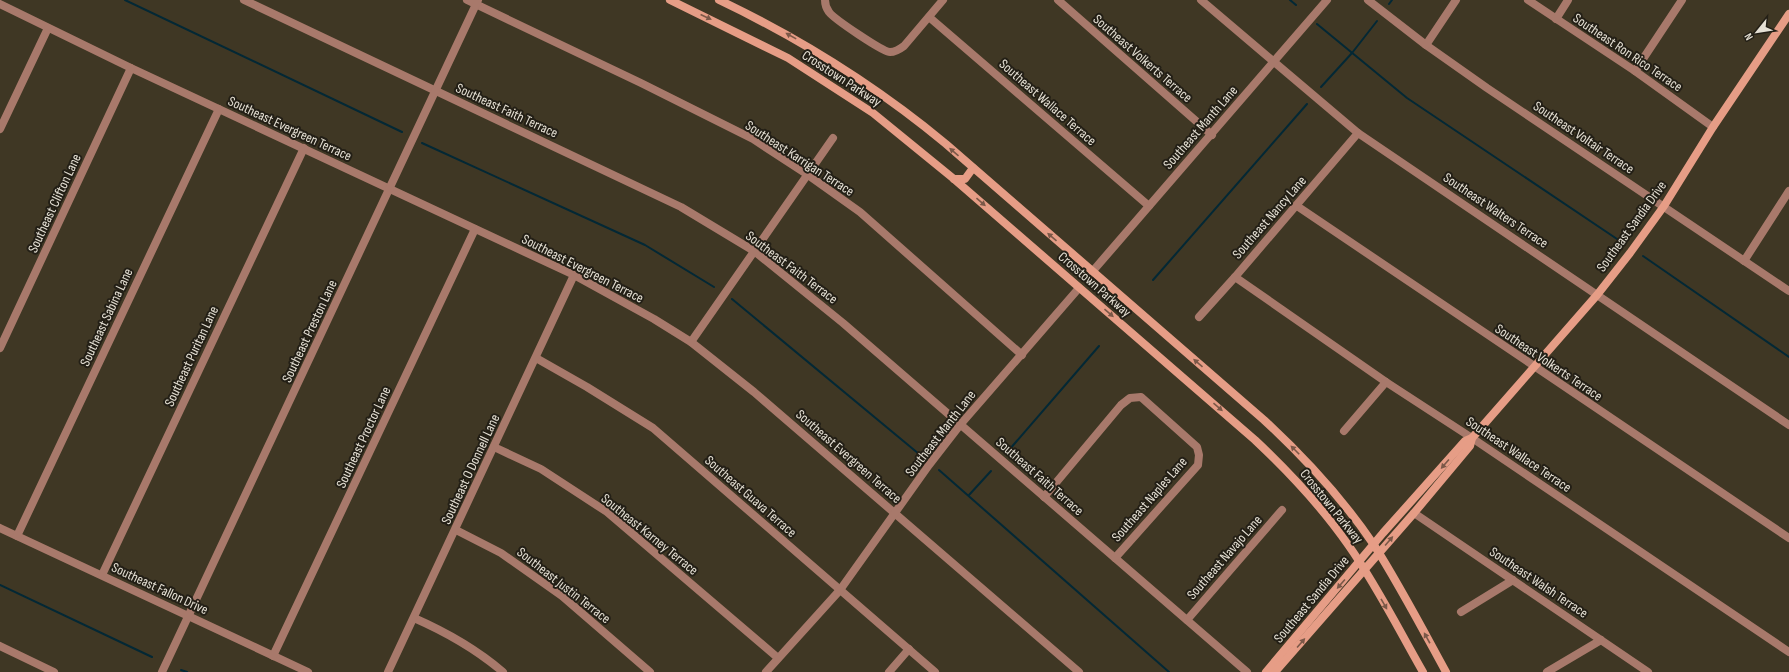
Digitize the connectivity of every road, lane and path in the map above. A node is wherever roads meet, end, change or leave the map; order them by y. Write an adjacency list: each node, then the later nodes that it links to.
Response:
1 (244, 0): 25 (street, Southeast Faith Terrace)
2 (467, 0): 15 (street, Southeast Karrigan Terrace)
3 (670, 0): 35 (main road, Crosstown Parkway, one-way to 35)
4 (719, 0): 33 (main road, Crosstown Parkway, one-way to 4)
5 (825, 0): 18 (street)
6 (943, 0): 18 (street)
7 (1058, 0): 30 (street, Southeast Volkerts Terrace)
8 (1201, 0): 22 (street, Southeast Walters Terrace)
9 (1327, 0): 22 (street, Southeast Manth Lane)
10 (1368, 0): 21 (street, Southeast Voltair Terrace)
11 (1456, 0): 21 (street)
12 (1528, 0): 19 (street, Southeast Ron Rico Terrace)
13 (1568, 0): 19 (street)
14 (1682, 0): 24 (street)
15 (478, 2): 25 (street, Southeast Preston Lane); 34 (street, Southeast Karrigan Terrace)
16 (0, 4): 20 (street, Southeast Evergreen Terrace)
17 (1789, 14): 27 (main road, Southeast Sandia Drive)
18 (929, 17): 38 (street, Southeast Wallace Terrace)
19 (1556, 19): 24 (street, Southeast Ron Rico Terrace)
20 (48, 28): 23 (street, Southeast Evergreen Terrace); 28 (street)
21 (1426, 45): 40 (street, Southeast Voltair Terrace)
22 (1273, 62): 29 (street, Southeast Walters Terrace); 30 (street, Southeast Manth Lane)
23 (131, 68): 26 (street, Southeast Evergreen Terrace); 52 (street, Southeast Clifton Lane)
24 (1635, 71): 27 (street, Southeast Ron Rico Terrace)
25 (436, 91): 36 (street, Southeast Preston Lane); 42 (street, Southeast Faith Terrace)
26 (219, 109): 32 (street, Southeast Evergreen Terrace); 68 (street, Southeast Sabina Lane)
27 (1714, 127): 40 (main road, Southeast Sandia Drive)
28 (0, 129)
29 (1358, 132): 39 (street, Southeast Nancy Lane); 49 (street, Southeast Walters Terrace)
30 (1212, 135): 38 (street, Southeast Manth Lane)
31 (833, 138): 34 (street)
32 (304, 148): 36 (street, Southeast Evergreen Terrace); 75 (street, Southeast Puritan Lane)
33 (973, 168): 35 (main road); 44 (main road, Crosstown Parkway, one-way to 33)
34 (808, 175): 42 (street); 53 (street, Southeast Karrigan Terrace)
35 (954, 179): 47 (main road, Crosstown Parkway, one-way to 47)
36 (390, 190): 41 (street, Southeast Evergreen Terrace); 79 (street, Southeast Preston Lane)
37 (1789, 191): 43 (street)
38 (1149, 206): 44 (street, Southeast Manth Lane)
39 (1296, 206): 46 (street, Southeast Nancy Lane); 55 (street, Southeast Volkerts Terrace)
40 (1664, 206): 43 (street, Southeast Voltair Terrace); 49 (main road, Southeast Sandia Drive)
41 (475, 229): 45 (street, Southeast Evergreen Terrace); 86 (street, Southeast Proctor Lane)
42 (754, 251): 51 (street); 57 (street, Southeast Faith Terrace)
43 (1744, 261): 48 (street, Southeast Voltair Terrace)
44 (1092, 272): 70 (main road, Crosstown Parkway, one-way to 44)
45 (574, 276): 51 (street, Southeast Evergreen Terrace); 54 (street, Southeast O Donnell Lane)
46 (1235, 277): 50 (street, Southeast Nancy Lane); 56 (street, Southeast Wallace Terrace)
47 (1079, 288): 53 (street, Southeast Manth Lane); 73 (main road, Crosstown Parkway, one-way to 73)
48 (1789, 291)
49 (1597, 295): 55 (main road, Southeast Sandia Drive); 58 (street, Southeast Walters Terrace)
50 (1199, 317)
51 (691, 342): 65 (street, Southeast Evergreen Terrace)
52 (0, 348)
53 (1022, 354): 57 (street, Southeast Manth Lane)
54 (536, 358): 61 (street, Southeast O Donnell Lane); 77 (street, Southeast Guava Terrace)
55 (1534, 368): 60 (main road, Southeast Sandia Drive); 69 (street, Southeast Volkerts Terrace)
56 (1386, 382): 59 (street); 60 (street, Southeast Wallace Terrace)
57 (960, 425): 62 (street, Southeast Faith Terrace); 65 (street, Southeast Manth Lane)
58 (1789, 425)
59 (1344, 431)
60 (1472, 438): 64 (main road, Southeast Sandia Drive); 70 (main road, Southeast Sandia Drive, one-way to 70); 85 (street, Southeast Wallace Terrace)
61 (494, 446): 67 (street, Southeast O Donnell Lane); 87 (street, Southeast Karney Terrace)
62 (1044, 496): 72 (street, Southeast Faith Terrace); 72 (street, Southeast Naples Lane)
63 (1282, 510): 81 (street, Southeast Navajo Lane)
64 (1414, 513): 71 (main road, Southeast Sandia Drive, one-way to 64); 76 (street, Southeast Walsh Terrace)
65 (896, 514): 77 (street, Southeast Manth Lane); 97 (street, Southeast Evergreen Terrace)
66 (0, 528): 68 (street, Southeast Fallon Drive)
67 (456, 530): 80 (street, Southeast O Donnell Lane); 93 (street, Southeast Justin Terrace)
68 (17, 536): 75 (street, Southeast Fallon Drive)
69 (1789, 538)
70 (1373, 544): 71 (main road, Crosstown Parkway); 73 (main road, Southeast Sandia Drive)
71 (1379, 553): 74 (main road, Southeast Sandia Drive); 102 (main road, Crosstown Parkway, one-way to 71)
72 (1115, 558): 81 (street, Southeast Faith Terrace)
73 (1359, 561): 74 (main road, Crosstown Parkway); 99 (main road, Southeast Sandia Drive, one-way to 99)
74 (1364, 570): 100 (main road, Southeast Sandia Drive, one-way to 74); 101 (main road, Crosstown Parkway, one-way to 101)
75 (102, 575): 79 (street, Southeast Fallon Drive)
76 (1513, 580): 78 (street); 82 (street, Southeast Walsh Terrace)
77 (840, 590): 84 (street, Southeast Guava Terrace); 87 (street, Southeast Manth Lane)
78 (1461, 612)
79 (188, 616): 86 (street, Southeast Fallon Drive); 89 (street, Southeast Preston Lane)
80 (414, 618): 91 (street, Southeast O Donnell Lane); 92 (street)
81 (1187, 620): 98 (street, Southeast Faith Terrace)
82 (1601, 640): 103 (street); 104 (street, Southeast Walsh Terrace)
83 (0, 646): 88 (street)
84 (909, 649): 95 (street); 96 (street, Southeast Guava Terrace)
85 (1789, 652)
86 (274, 656): 90 (street, Southeast Fallon Drive)
87 (778, 658): 94 (street, Southeast Manth Lane)
88 (54, 672)
89 (162, 672)
90 (308, 672)
91 (388, 672)
92 (503, 672)
93 (650, 672)
94 (766, 672)
95 (889, 672)
96 (935, 672)
97 (1079, 672)
98 (1247, 672)
99 (1266, 672)
100 (1275, 672)
101 (1423, 672)
102 (1446, 672)
103 (1546, 672)
104 (1648, 672)

